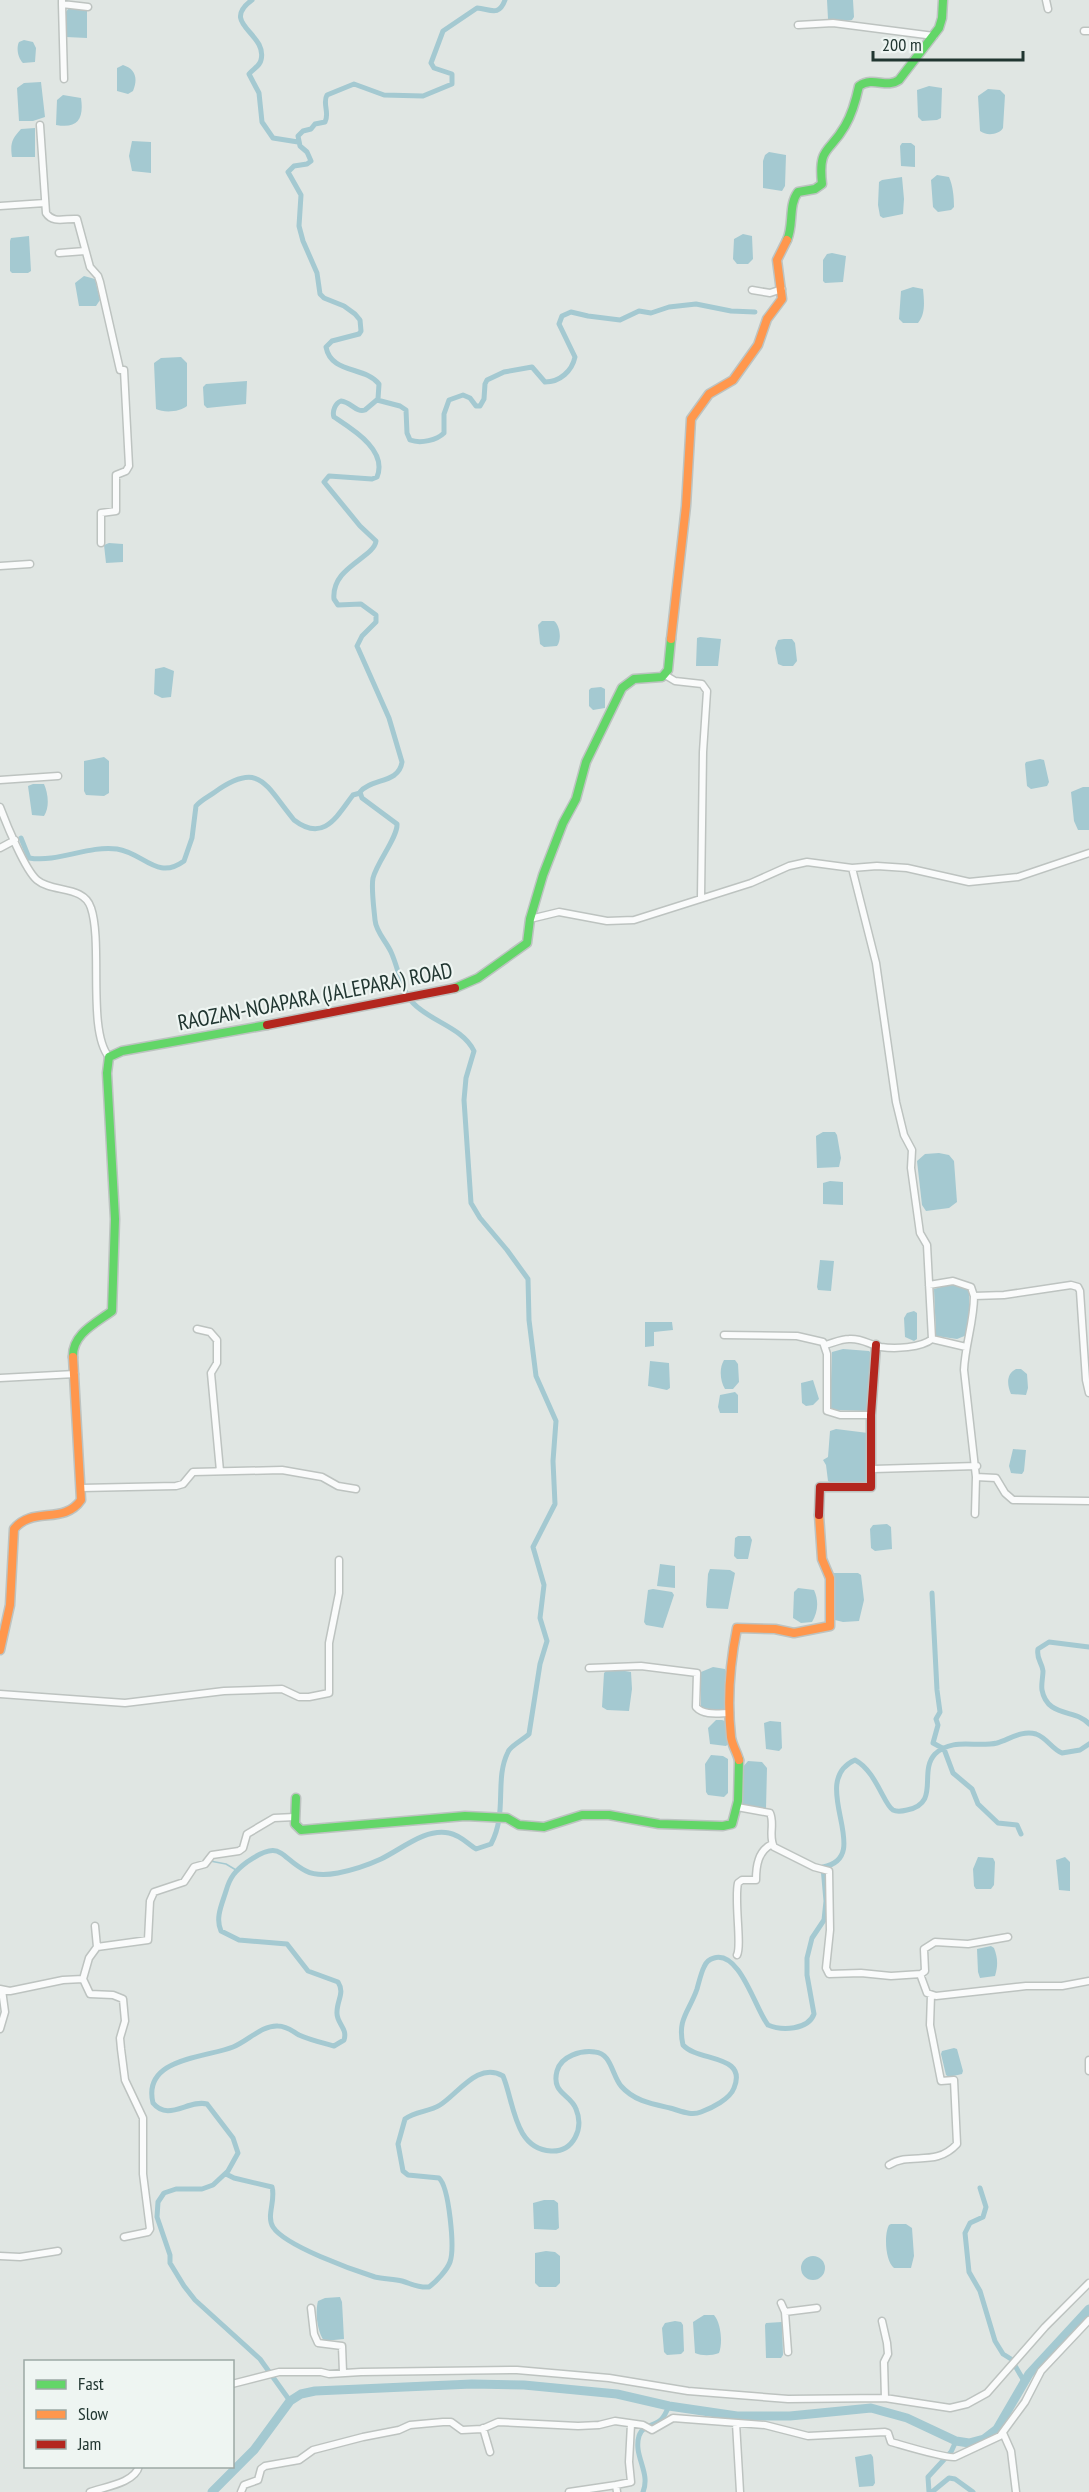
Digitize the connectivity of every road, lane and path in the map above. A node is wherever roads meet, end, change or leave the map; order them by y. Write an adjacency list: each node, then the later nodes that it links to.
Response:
1 (943, 0): 7 (main road)
2 (1046, 0): 5 (street)
3 (62, 2): 4 (street); 8 (street)
4 (88, 7)
5 (1048, 9)
6 (798, 25): 7 (street)
7 (934, 36): 14 (main road)
8 (64, 79)
9 (40, 125): 10 (street)
10 (45, 203): 11 (street); 12 (street)
11 (0, 206)
12 (85, 251): 13 (street); 16 (street)
13 (59, 253)
14 (782, 289): 15 (street); 19 (main road)
15 (752, 290)
16 (100, 543)
17 (30, 564): 18 (street)
18 (0, 566)
19 (665, 675): 27 (street); 28 (main road, RAOZAN-NOAPARA (JALEPARA) ROAD)
20 (58, 776): 21 (street)
21 (0, 780)
22 (0, 807): 23 (street)
23 (15, 840): 24 (street); 29 (street)
24 (0, 848)
25 (1089, 853): 26 (street)
26 (852, 868): 27 (street); 30 (street)
27 (702, 897): 28 (street)
28 (530, 923): 29 (main road, RAOZAN-NOAPARA (JALEPARA) ROAD)
29 (109, 1057): 38 (main road)
30 (929, 1285): 31 (street); 34 (street)
31 (974, 1296): 37 (street); 40 (street)
32 (197, 1329): 44 (street)
33 (724, 1335): 35 (street)
34 (932, 1339): 36 (street); 37 (street)
35 (825, 1345): 36 (street); 41 (street)
36 (876, 1345): 41 (main road)
37 (966, 1347): 42 (street)
38 (75, 1374): 39 (street); 46 (main road)
39 (0, 1378)
40 (1089, 1393)
41 (871, 1415): 43 (main road)
42 (976, 1466): 43 (street); 45 (street)
43 (873, 1469): 54 (main road)
44 (220, 1471): 46 (street); 47 (street)
45 (976, 1477): 48 (street); 49 (street)
46 (81, 1488): 51 (main road)
47 (356, 1489)
48 (1089, 1501)
49 (975, 1514)
50 (339, 1560): 53 (street)
51 (0, 1650)
52 (589, 1668): 54 (street)
53 (0, 1694)
54 (730, 1713): 56 (main road)
55 (296, 1798): 57 (main road)
56 (737, 1807): 57 (main road); 58 (street)
57 (295, 1817): 61 (street)
58 (772, 1844): 62 (street); 63 (street)
59 (95, 1926): 61 (street)
60 (1008, 1937): 63 (street)
61 (97, 1947): 64 (street)
62 (737, 1955)
63 (920, 1974): 67 (street)
64 (83, 1979): 66 (street); 72 (street)
65 (1089, 1981): 67 (street)
66 (1, 1989): 68 (street)
67 (931, 1995): 71 (street)
68 (0, 2029)
69 (1089, 2060): 70 (street)
70 (1089, 2071)
71 (889, 2165)
72 (124, 2237)
73 (58, 2252): 74 (street)
74 (0, 2256)
75 (1089, 2283): 85 (street)
76 (781, 2303): 79 (street)
77 (311, 2308): 83 (street)
78 (817, 2308): 79 (street)
79 (785, 2312): 82 (street)
80 (882, 2320): 85 (street)
81 (1089, 2320): 89 (street)
82 (788, 2352)
83 (343, 2372): 84 (street); 85 (street)
84 (234, 2384)
85 (885, 2398)
86 (736, 2423): 87 (street); 89 (street); 96 (street)
87 (631, 2424): 88 (street); 92 (street)
88 (483, 2428): 90 (street); 94 (street)
89 (1003, 2433): 97 (street)
90 (490, 2452)
91 (139, 2468): 93 (street)
92 (616, 2488): 95 (street)
93 (90, 2492)
94 (241, 2492)
95 (569, 2492)
96 (740, 2492)
97 (1016, 2492)

